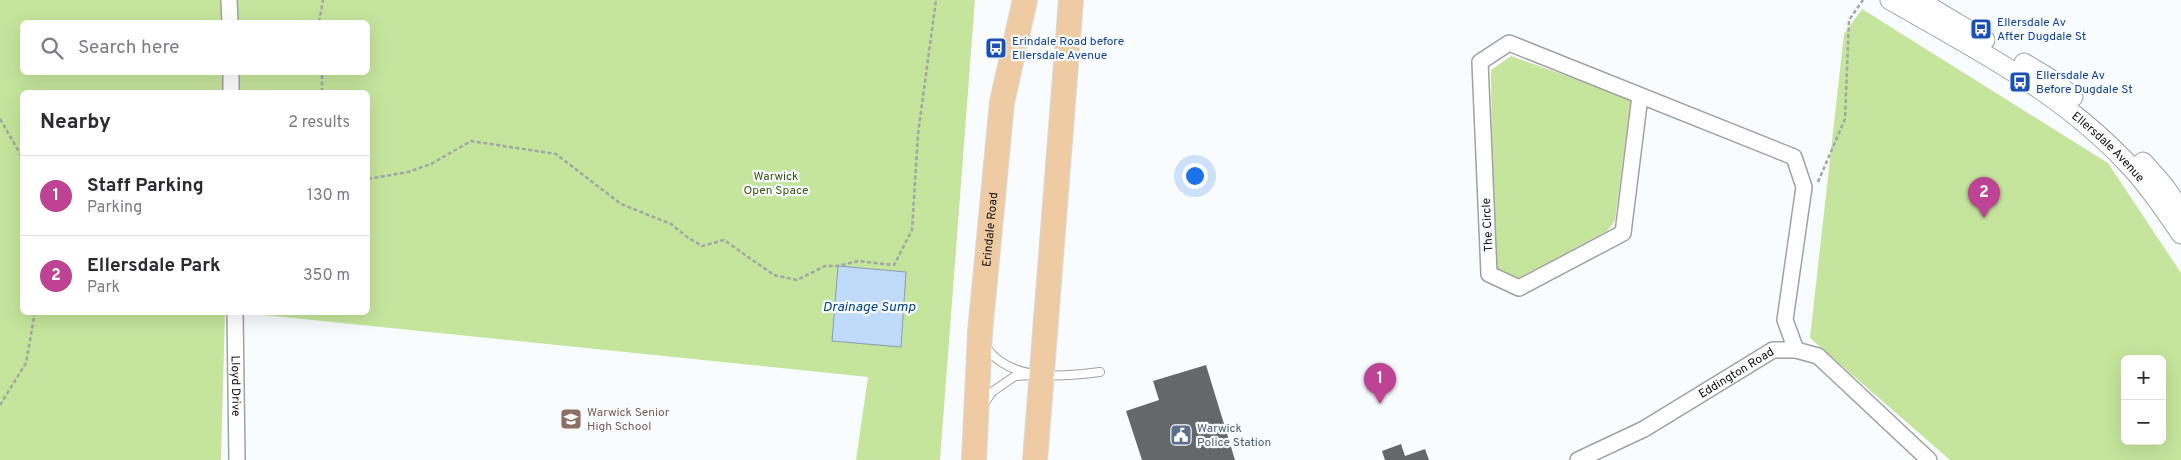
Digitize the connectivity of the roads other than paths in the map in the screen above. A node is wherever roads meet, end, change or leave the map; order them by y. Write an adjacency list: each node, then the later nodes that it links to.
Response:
1 (229, 0): 6 (street)
2 (1025, 0): 13 (main road, Erindale Road)
3 (1071, 0): 16 (main road)
4 (1890, 0): 11 (street, Ellersdale Avenue)
5 (1918, 0): 10 (street, Ellersdale Avenue)
6 (230, 20)
7 (231, 75): 8 (street)
8 (231, 90)
9 (1640, 96): 9 (street, The Circle); 14 (street, The Circle)
10 (2181, 212)
11 (2181, 234)
12 (235, 315): 18 (street, Lloyd Drive)
13 (980, 332): 16 (lane); 17 (main road, Erindale Road)
14 (1796, 350): 21 (street, Eddington Road); 22 (street, Eddington Road)
15 (1100, 372): 16 (lane)
16 (1042, 374): 17 (lane); 20 (main road)
17 (976, 413): 19 (main road, Erindale Road)
18 (236, 460)
19 (974, 460)
20 (1035, 460)
21 (1578, 460)
22 (1929, 460)

